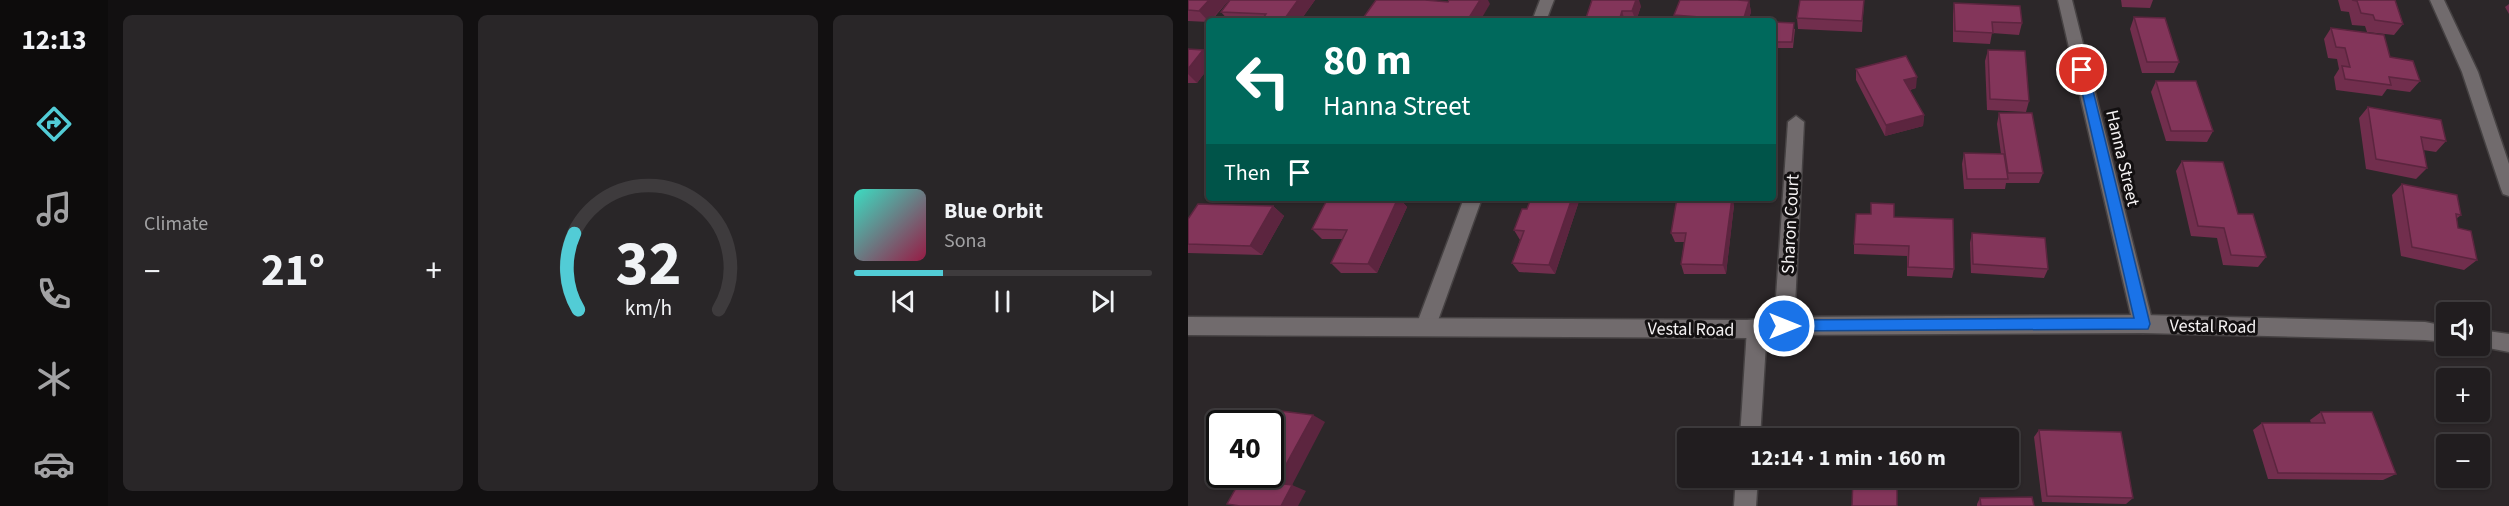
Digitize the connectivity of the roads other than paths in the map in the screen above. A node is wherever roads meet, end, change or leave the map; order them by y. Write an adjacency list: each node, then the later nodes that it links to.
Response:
1 (1547, 0): 4 (street)
2 (2065, 0): 8 (street, Hanna Street)
3 (2437, 0): 6 (street)
4 (1540, 18)
5 (1796, 122): 10 (street, Sharon Court)
6 (2509, 189)
7 (1472, 201): 11 (street)
8 (2143, 324): 10 (street, Vestal Road); 13 (street, Vestal Road)
9 (1188, 326): 11 (street, Vestal Road)
10 (1784, 326): 12 (street, Vestal Road)
11 (1426, 327): 12 (street, Vestal Road)
12 (1757, 328): 16 (street)
13 (2436, 333)
14 (2490, 340): 15 (street)
15 (2509, 343)
16 (1751, 428)
17 (1746, 488): 18 (street)
18 (1745, 506)

